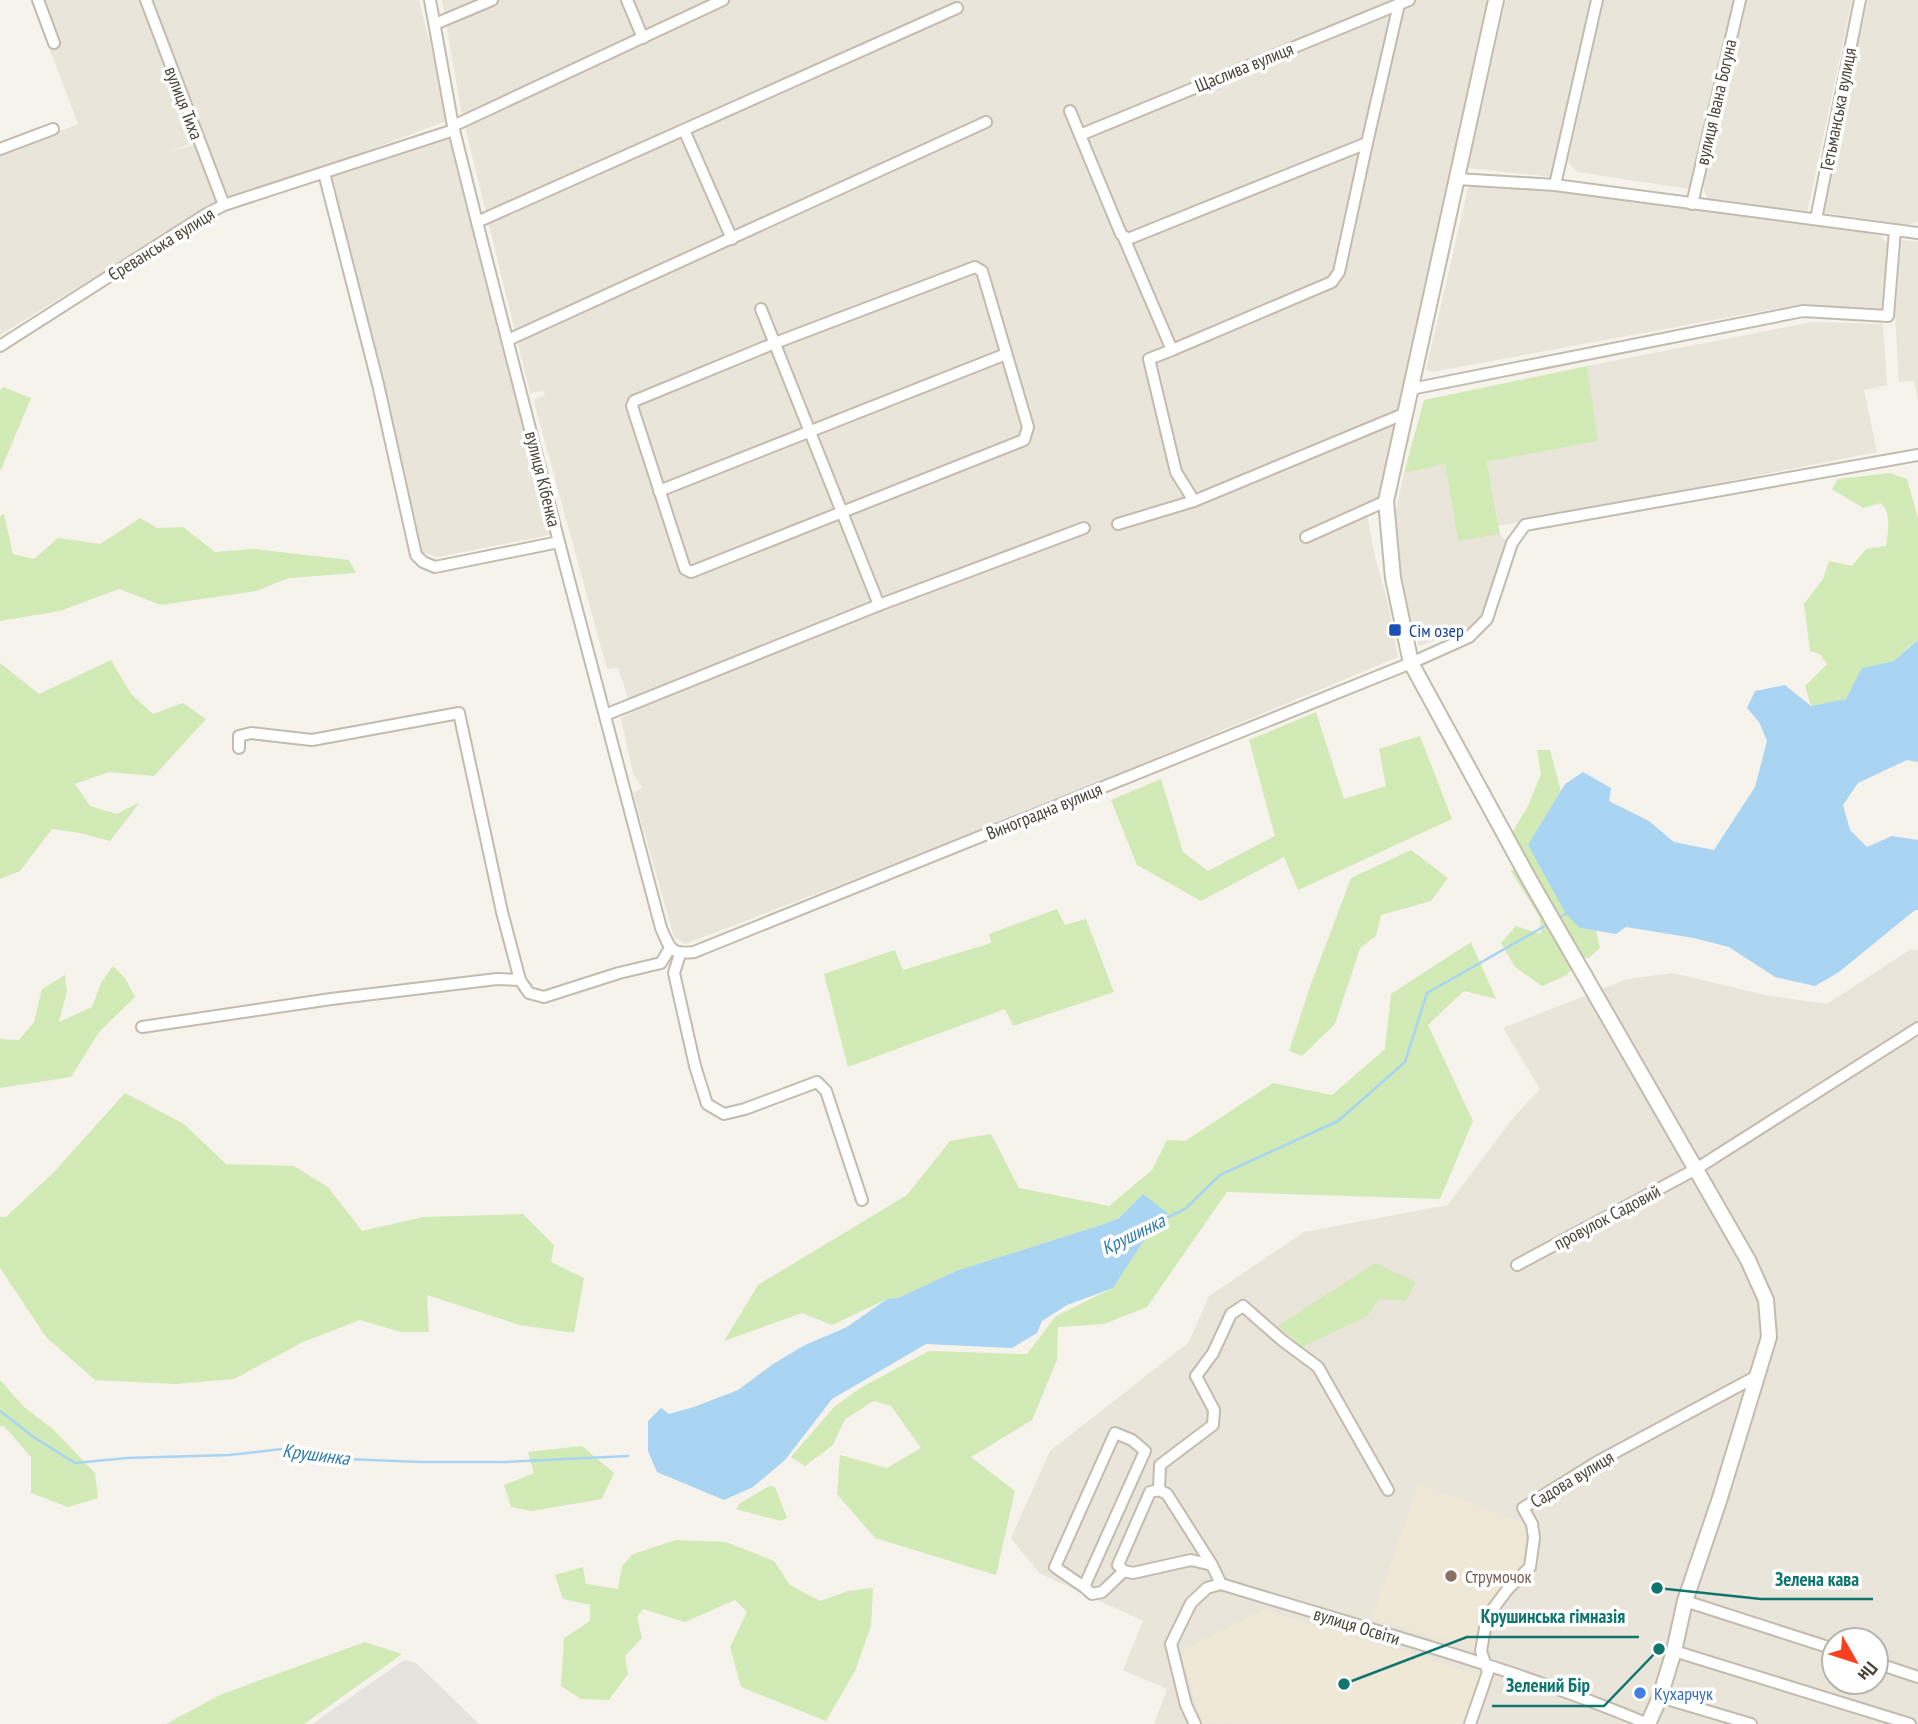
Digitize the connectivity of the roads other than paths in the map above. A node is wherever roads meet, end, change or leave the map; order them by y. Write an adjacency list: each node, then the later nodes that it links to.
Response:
1 (38, 0): 15 (street)
2 (146, 0): 28 (street, вулиця Тиха)
3 (430, 0): 13 (street, вулиця Кібенка)
4 (492, 0): 13 (street)
5 (627, 0): 14 (street)
6 (723, 0): 14 (street, Єреванська вулиця)
7 (1496, 0): 25 (street)
8 (1597, 0): 26 (street)
9 (1740, 0): 27 (street, вулиця Івана Богуна)
10 (1860, 0): 29 (street, Гетьманська вулиця)
11 (1404, 2): 21 (street, Щаслива вулиця); 22 (street)
12 (957, 8): 20 (street)
13 (435, 24): 18 (street, вулиця Кібенка)
14 (643, 38): 18 (street, Єреванська вулиця)
15 (54, 43)
16 (1070, 111): 21 (street)
17 (986, 122): 34 (street)
18 (454, 128): 24 (street, Єреванська вулиця); 30 (street, вулиця Кібенка)
19 (53, 129): 23 (street)
20 (684, 130): 30 (street); 34 (street)
21 (1080, 135): 33 (street)
22 (1367, 142): 33 (street); 39 (street)
23 (0, 149)
24 (324, 173): 28 (street, Єреванська вулиця); 52 (street)
25 (1457, 179): 26 (street); 41 (street)
26 (1555, 185): 27 (street)
27 (1692, 204): 29 (street)
28 (224, 205): 38 (street, Єреванська вулиця)
29 (1816, 219): 31 (street)
30 (477, 222): 36 (street, вулиця Кібенка)
31 (1895, 230): 32 (street); 41 (street)
32 (1918, 233)
33 (1124, 238): 39 (street)
34 (732, 239): 36 (street)
35 (761, 309): 37 (street)
36 (508, 340): 52 (street, вулиця Кібенка)
37 (775, 343): 40 (street); 43 (street); 45 (street)
38 (0, 346)
39 (1172, 350): 46 (street)
40 (1006, 354): 43 (street); 48 (street)
41 (1411, 389): 42 (street)
42 (1406, 413): 46 (street); 47 (street)
43 (810, 430): 45 (street); 48 (street)
44 (1918, 455): 54 (street, Виноградна вулиця)
45 (659, 491): 48 (street)
46 (1194, 501): 49 (street)
47 (1386, 501): 51 (street); 54 (street)
48 (842, 511): 53 (street)
49 (1118, 524)
50 (1084, 528): 53 (street)
51 (1306, 537)
52 (559, 542): 55 (street, вулиця Кібенка)
53 (879, 604): 55 (street)
54 (1411, 663): 57 (street, Виноградна вулиця); 61 (street)
55 (605, 715): 57 (street, вулиця Кібенка)
56 (239, 748): 58 (street)
57 (675, 951): 58 (street, Виноградна вулиця); 62 (street)
58 (520, 980): 59 (street)
59 (142, 1027)
60 (1918, 1028): 61 (street, провулок Садовий)
61 (1696, 1169): 63 (street, провулок Садовий); 64 (street)
62 (862, 1200)
63 (1517, 1265)
64 (1757, 1376): 73 (street); 76 (street, Садова вулиця)
65 (1145, 1451): 66 (street); 72 (street); 72 (street)
66 (1160, 1465): 67 (street); 68 (street)
67 (1158, 1490): 69 (street); 70 (street)
68 (1388, 1490)
69 (1212, 1565): 70 (street); 71 (street)
70 (1124, 1571): 72 (street)
71 (1221, 1584): 76 (street, вулиця Освіти); 80 (street)
72 (1084, 1587)
73 (1685, 1601): 74 (street); 75 (street)
74 (1820, 1644)
75 (1674, 1651): 79 (street); 84 (street)
76 (1486, 1665): 81 (street, Садова вулиця); 82 (street, вулиця Освіти)
77 (1890, 1668): 78 (street)
78 (1918, 1677)
79 (1660, 1698): 82 (street); 83 (street)
80 (1195, 1724)
81 (1470, 1724)
82 (1648, 1724)
83 (1751, 1724)
84 (1910, 1724)

